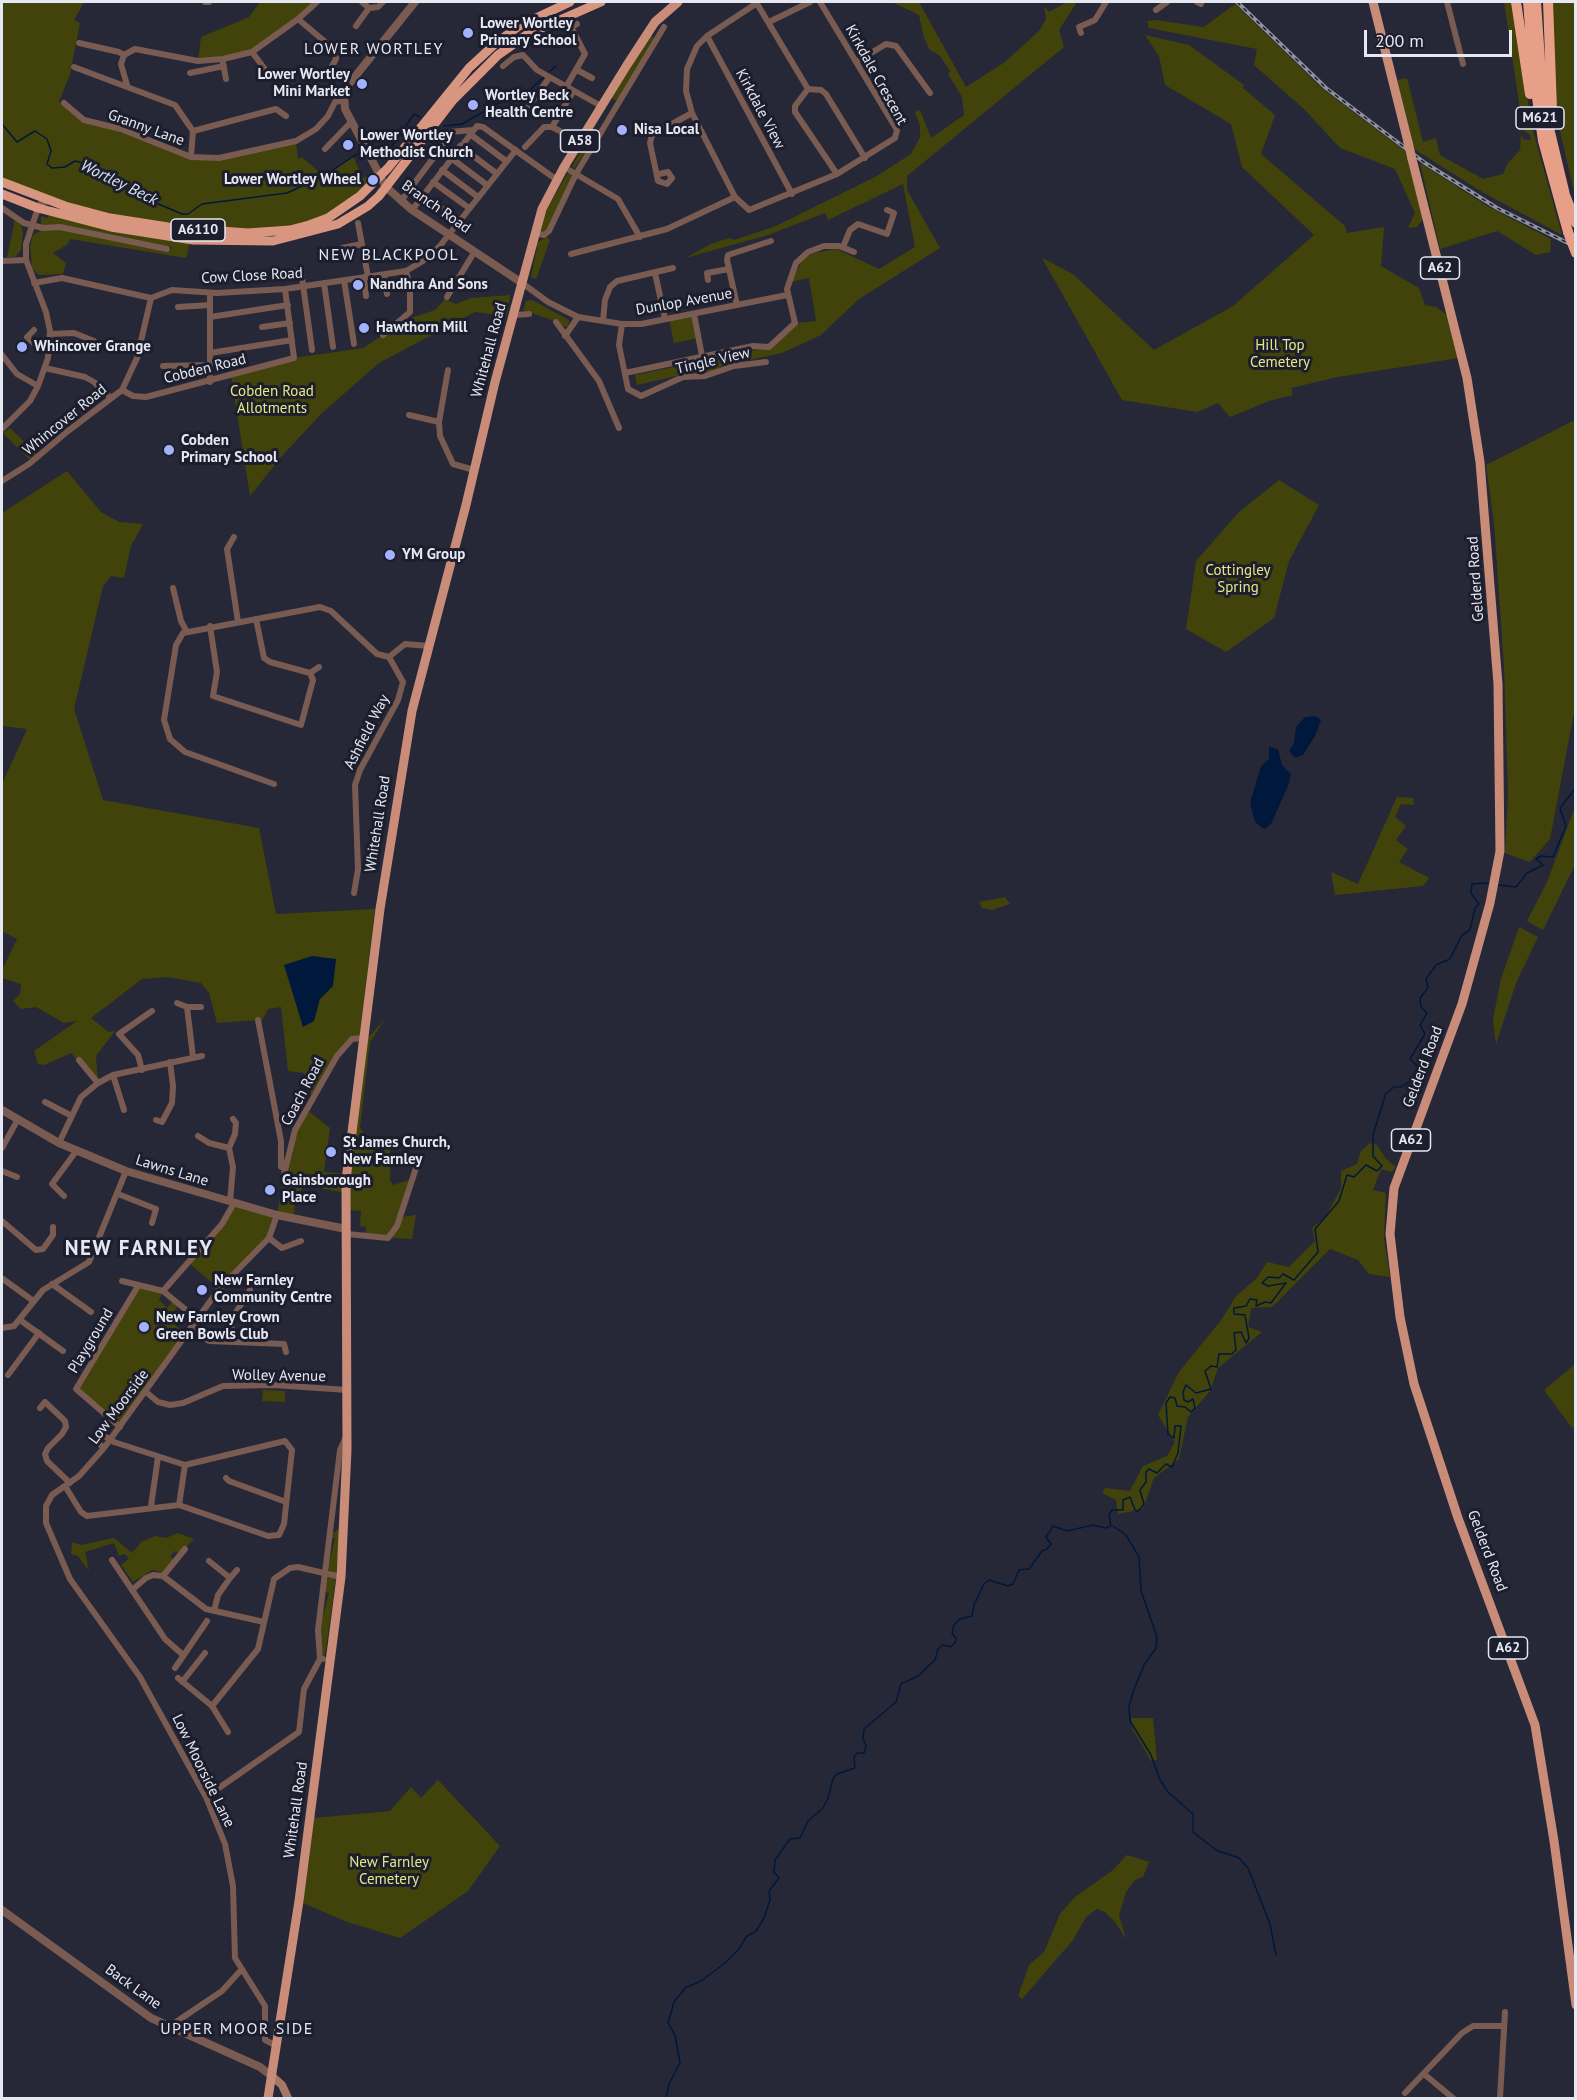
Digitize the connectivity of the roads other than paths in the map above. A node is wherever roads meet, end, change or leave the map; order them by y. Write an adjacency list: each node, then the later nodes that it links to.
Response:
1 (317, 2): 23 (street)
2 (362, 2): 20 (street)
3 (383, 2): 20 (street)
4 (415, 2): 53 (street)
5 (566, 2): 6 (highway); 79 (highway, A6110)
6 (596, 2)
7 (601, 2): 83 (highway, A6110)
8 (756, 2): 25 (street); 32 (street)
9 (810, 2): 25 (street)
10 (820, 2): 36 (street, Kirkdale Crescent)
11 (1106, 2): 22 (street)
12 (1167, 2): 21 (street)
13 (1373, 2): 299 (main road, Gelderd Road / A62, bridge)
14 (1447, 2): 38 (street)
15 (1516, 2): 69 (highway)
16 (1528, 2): 69 (highway, M621)
17 (1536, 2): 107 (highway, M621)
18 (1548, 2): 107 (highway)
19 (675, 3): 29 (main road, Whitehall Road / A58)
20 (369, 8): 26 (street)
21 (1156, 10)
22 (1097, 16): 24 (street); 30 (street)
23 (298, 19): 34 (street); 44 (street)
24 (1105, 20)
25 (769, 22): 50 (street)
26 (356, 26)
27 (572, 27): 42 (street)
28 (664, 27): 31 (street)
29 (649, 31): 31 (street); 54 (main road, Whitehall Road / A58)
30 (1081, 33)
31 (658, 36): 56 (street)
32 (707, 36): 58 (street); 95 (street, Kirkdale View)
33 (79, 43): 35 (street)
34 (252, 52): 37 (street); 41 (street)
35 (124, 55): 37 (street); 48 (street)
36 (856, 62): 52 (street); 76 (street, Kirkdale Crescent)
37 (223, 63): 43 (street); 47 (street)
38 (1463, 64)
39 (503, 66): 45 (street)
40 (74, 67): 48 (street)
41 (264, 68)
42 (577, 70): 46 (street); 49 (street)
43 (190, 73)
44 (328, 73)
45 (549, 78): 49 (street); 57 (street)
46 (591, 78)
47 (226, 79)
48 (127, 85): 63 (street)
49 (566, 87): 51 (street)
50 (808, 89): 76 (street); 86 (street)
51 (573, 92): 54 (street); 62 (street)
52 (930, 93)
53 (344, 100): 60 (street, Branch Road); 74 (street, Granny Lane)
54 (604, 102): 56 (street); 61 (main road, Whitehall Road / A58)
55 (63, 103): 74 (street, Granny Lane)
56 (618, 105): 66 (street)
57 (529, 106)
58 (692, 113): 85 (street); 99 (street)
59 (286, 116): 63 (street)
60 (351, 122): 72 (street); 78 (street, Branch Road)
61 (591, 123): 66 (street); 80 (main road, Whitehall Road / A58)
62 (552, 127): 65 (street); 71 (street)
63 (193, 131): 74 (street)
64 (472, 131): 68 (street); 70 (street); 73 (street); 77 (street)
65 (560, 131)
66 (602, 131): 84 (street)
67 (438, 133): 68 (street)
68 (452, 133): 101 (street)
69 (1543, 141): 121 (highway, M621, bridge)
70 (460, 146): 75 (street); 82 (street)
71 (525, 147)
72 (325, 148)
73 (516, 150): 77 (street, Cow Close Road); 88 (street)
74 (191, 157)
75 (451, 158): 81 (street); 91 (street)
76 (865, 158): 86 (street, Kirkdale Crescent)
77 (506, 161): 82 (street, Cow Close Road)
78 (372, 163): 79 (street); 87 (street, Branch Road)
79 (392, 163): 87 (highway, A6110)
80 (564, 167): 84 (street); 88 (main road, Whitehall Road / A58)
81 (442, 170): 90 (street); 98 (street)
82 (496, 173): 91 (street, Cow Close Road)
83 (396, 174): 87 (highway); 92 (highway, A6110)
84 (576, 174): 112 (street); 113 (street)
85 (659, 174)
86 (837, 174): 95 (street, Kirkdale Crescent)
87 (379, 178): 92 (street, Branch Road); 97 (highway, A6110)
88 (557, 180): 112 (main road, Whitehall Road / A58)
89 (2, 182): 94 (highway, A6110)
90 (433, 182): 96 (street); 104 (street)
91 (487, 185): 98 (street, Cow Close Road)
92 (386, 187): 97 (highway, A6110); 101 (street, Branch Road); 103 (highway, A6110)
93 (2, 194): 103 (highway, A6110)
94 (30, 194): 100 (highway, A6110); 103 (highway)
95 (792, 194): 99 (street, Kirkdale Crescent)
96 (423, 195): 105 (street); 108 (street)
97 (360, 196): 100 (highway, A6110)
98 (478, 197): 104 (street, Cow Close Road)
99 (735, 197): 113 (street)
100 (48, 201): 103 (street)
101 (401, 201): 105 (street, Branch Road)
102 (2, 208): 110 (street)
103 (38, 208): 110 (street)
104 (469, 208): 108 (street, Cow Close Road)
105 (412, 210): 111 (street, Branch Road)
106 (887, 210): 116 (street)
107 (1574, 219)
108 (459, 222): 111 (street, Cow Close Road)
109 (358, 223): 115 (street)
110 (32, 225): 118 (street); 123 (street)
111 (450, 233): 119 (street, Branch Road); 127 (street, Cow Close Road)
112 (534, 233): 136 (main road, Whitehall Road / A58)
113 (640, 237): 122 (street)
114 (771, 241): 126 (street)
115 (362, 244): 117 (street); 132 (street)
116 (843, 247): 120 (street); 141 (street)
117 (342, 248)
118 (167, 249)
119 (475, 251): 136 (street, Branch Road); 143 (street)
120 (854, 252)
121 (1575, 253)
122 (571, 254)
123 (26, 260): 124 (street); 134 (street)
124 (2, 261)
125 (673, 268): 129 (street)
126 (729, 268): 130 (street); 146 (street)
127 (406, 271): 131 (street, Cow Close Road); 162 (street)
128 (291, 272): 137 (street)
129 (655, 273): 154 (street); 155 (street)
130 (707, 274)
131 (384, 275): 132 (street, Cow Close Road); 140 (street)
132 (366, 277): 133 (street, Cow Close Road); 142 (street)
133 (344, 280): 135 (street, Cow Close Road); 166 (street)
134 (34, 283): 144 (street); 161 (street)
135 (324, 283): 137 (street, Cow Close Road); 167 (street)
136 (522, 283): 151 (main road, Whitehall Road / A58); 152 (street, Dunlop Avenue)
137 (303, 286): 138 (street, Cow Close Road); 169 (street)
138 (285, 289): 139 (street, Cow Close Road); 147 (street)
139 (210, 293): 144 (street, Cow Close Road); 145 (street)
140 (387, 294)
141 (787, 295): 146 (street, Dunlop Avenue); 172 (street)
142 (366, 296)
143 (447, 297)
144 (151, 298): 181 (street, Whincover Road)
145 (210, 305): 148 (street); 153 (street)
146 (737, 305): 150 (street, Dunlop Avenue)
147 (288, 306): 153 (street); 156 (street)
148 (178, 307)
149 (529, 314): 151 (street)
150 (694, 314): 154 (street, Dunlop Avenue); 172 (street)
151 (513, 315): 187 (main road, Whitehall Road / A58)
152 (578, 316): 155 (street, Dunlop Avenue); 163 (street)
153 (210, 317): 170 (street)
154 (665, 319): 158 (street, Dunlop Avenue)
155 (603, 321): 158 (street, Dunlop Avenue)
156 (290, 322): 159 (street); 164 (street)
157 (556, 322): 163 (street)
158 (622, 324): 178 (street, Tingle View)
159 (262, 327)
160 (34, 330): 168 (street)
161 (50, 334): 165 (street); 168 (street)
162 (383, 335)
163 (566, 336): 185 (street)
164 (292, 340): 170 (street); 179 (street, Cobden Road)
165 (94, 341)
166 (354, 344)
167 (333, 346)
168 (49, 349): 176 (street)
169 (312, 350)
170 (210, 352): 174 (street)
171 (2, 355): 180 (street)
172 (702, 356): 178 (street)
173 (766, 362): 178 (street, Tingle View)
174 (210, 365): 175 (street); 179 (street)
175 (163, 366)
176 (45, 368): 180 (street); 182 (street)
177 (448, 370): 184 (street)
178 (625, 373)
179 (210, 382): 181 (street, Cobden Road)
180 (38, 386): 186 (street)
181 (122, 390): 182 (street, Whincover Road)
182 (111, 398): 188 (street, Whincover Road)
183 (409, 415): 184 (street)
184 (439, 422): 187 (street)
185 (620, 428)
186 (2, 429)
187 (474, 470): 195 (main road, Whitehall Road / A58)
188 (2, 482)
189 (234, 537): 192 (street)
190 (173, 588): 194 (street)
191 (256, 619): 192 (street); 196 (street); 198 (street)
192 (238, 622): 193 (street)
193 (210, 626): 194 (street); 198 (street)
194 (187, 632): 199 (street)
195 (429, 646): 196 (street); 206 (main road, Whitehall Road / A58)
196 (389, 657): 200 (street, Ashfield Way)
197 (319, 667): 198 (street)
198 (310, 673)
199 (274, 784)
200 (354, 893)
201 (177, 1003): 203 (street)
202 (201, 1006): 203 (street)
203 (188, 1007): 208 (street)
204 (152, 1011): 211 (street)
205 (258, 1020): 206 (street, Coach Road)
206 (364, 1038): 239 (main road, Whitehall Road / A58)
207 (202, 1056): 208 (street)
208 (193, 1057): 210 (street)
209 (79, 1060): 213 (street)
210 (170, 1062): 211 (street); 220 (street)
211 (142, 1070): 212 (street)
212 (113, 1076): 213 (street); 216 (street)
213 (98, 1083): 217 (street)
214 (48, 1100): 217 (street)
215 (2, 1110): 219 (street, Lawns Lane)
216 (124, 1110)
217 (70, 1115): 222 (street)
218 (233, 1119): 224 (street)
219 (16, 1121): 222 (street, Lawns Lane); 223 (street)
220 (162, 1122)
221 (198, 1136): 224 (street)
222 (59, 1143): 225 (street, Lawns Lane)
223 (2, 1148)
224 (229, 1148): 234 (street)
225 (77, 1150): 228 (street, Lawns Lane); 230 (street)
226 (416, 1168): 239 (street)
227 (2, 1171): 229 (street)
228 (126, 1171): 232 (street); 234 (street, Lawns Lane)
229 (17, 1177)
230 (52, 1184): 231 (street); 233 (street)
231 (44, 1187)
232 (118, 1194): 237 (street); 244 (street)
233 (64, 1196)
234 (232, 1203): 235 (street, Lawns Lane); 247 (street)
235 (277, 1215): 239 (street, Lawns Lane); 240 (street, Low Moorside)
236 (2, 1221): 238 (street)
237 (152, 1223)
238 (54, 1227)
239 (347, 1232): 261 (main road, Whitehall Road / A58)
240 (269, 1238): 241 (street); 252 (street, Low Moorside)
241 (301, 1241)
242 (3, 1279): 248 (street)
243 (122, 1281): 245 (street)
244 (52, 1284): 248 (street); 249 (street)
245 (138, 1286): 247 (street); 264 (street, Playground)
246 (250, 1290): 250 (street)
247 (163, 1291): 252 (street)
248 (32, 1300): 253 (street)
249 (91, 1311)
250 (236, 1313): 251 (street); 257 (street)
251 (264, 1318)
252 (197, 1319): 255 (street, Low Moorside)
253 (20, 1320): 254 (street); 256 (street)
254 (2, 1328)
255 (190, 1329): 257 (street); 262 (street, Low Moorside)
256 (39, 1333): 258 (street); 260 (street)
257 (229, 1342): 259 (street)
258 (63, 1351)
259 (286, 1352)
260 (8, 1375)
261 (347, 1390): 262 (street, Wolley Avenue); 265 (main road, Whitehall Road / A58)
262 (146, 1392): 264 (street, Low Moorside)
263 (40, 1408): 270 (street)
264 (120, 1427): 266 (street, Low Moorside)
265 (347, 1433): 275 (street, Whitehall Road); 276 (main road, Whitehall Road / A58)
266 (110, 1440): 267 (street); 270 (street, Low Moorside)
267 (158, 1457): 268 (street); 273 (street)
268 (185, 1465): 271 (street); 272 (street)
269 (226, 1478): 271 (street)
270 (68, 1484): 273 (street); 274 (street, Low Moorside)
271 (286, 1502): 272 (street)
272 (179, 1504): 273 (street)
273 (151, 1506)
274 (46, 1522): 296 (street, Low Moorside Lane)
275 (333, 1524): 276 (street); 281 (street, Whitehall Road)
276 (345, 1525): 283 (main road, Whitehall Road / A58)
277 (185, 1550): 282 (street)
278 (112, 1560): 285 (street)
279 (211, 1565): 284 (street)
280 (237, 1570): 284 (street)
281 (326, 1573): 283 (street); 288 (street); 291 (street, Whitehall Road)
282 (162, 1576): 285 (street); 286 (street)
283 (341, 1577): 292 (main road, Whitehall Road / A58)
284 (230, 1578): 286 (street)
285 (132, 1590): 290 (street)
286 (214, 1611): 288 (street)
287 (207, 1620): 290 (street)
288 (264, 1622): 294 (street)
289 (205, 1653): 294 (street)
290 (183, 1655): 293 (street)
291 (320, 1659): 292 (street); 296 (street)
292 (331, 1659): 303 (main road, Whitehall Road / A58)
293 (175, 1668)
294 (212, 1706): 295 (street)
295 (228, 1732)
296 (206, 1797): 298 (street, Low Moorside Lane)
297 (2, 1910): 302 (street, Back Lane)
298 (242, 1969): 302 (street); 303 (street, Low Moorside Lane)
299 (1575, 2005)
300 (1505, 2012): 301 (street)
301 (1503, 2026): 305 (street); 311 (street)
302 (173, 2030): 304 (street, Back Lane)
303 (277, 2051): 304 (street); 306 (main road, Whitehall Road / A58)
304 (260, 2067): 306 (street, Back Lane)
305 (1424, 2073): 307 (street); 310 (street)
306 (273, 2077): 308 (main road, Whitehall Road / A58); 309 (main road)
307 (1405, 2093)
308 (268, 2098)
309 (288, 2098)
310 (1453, 2098)
311 (1500, 2098)

